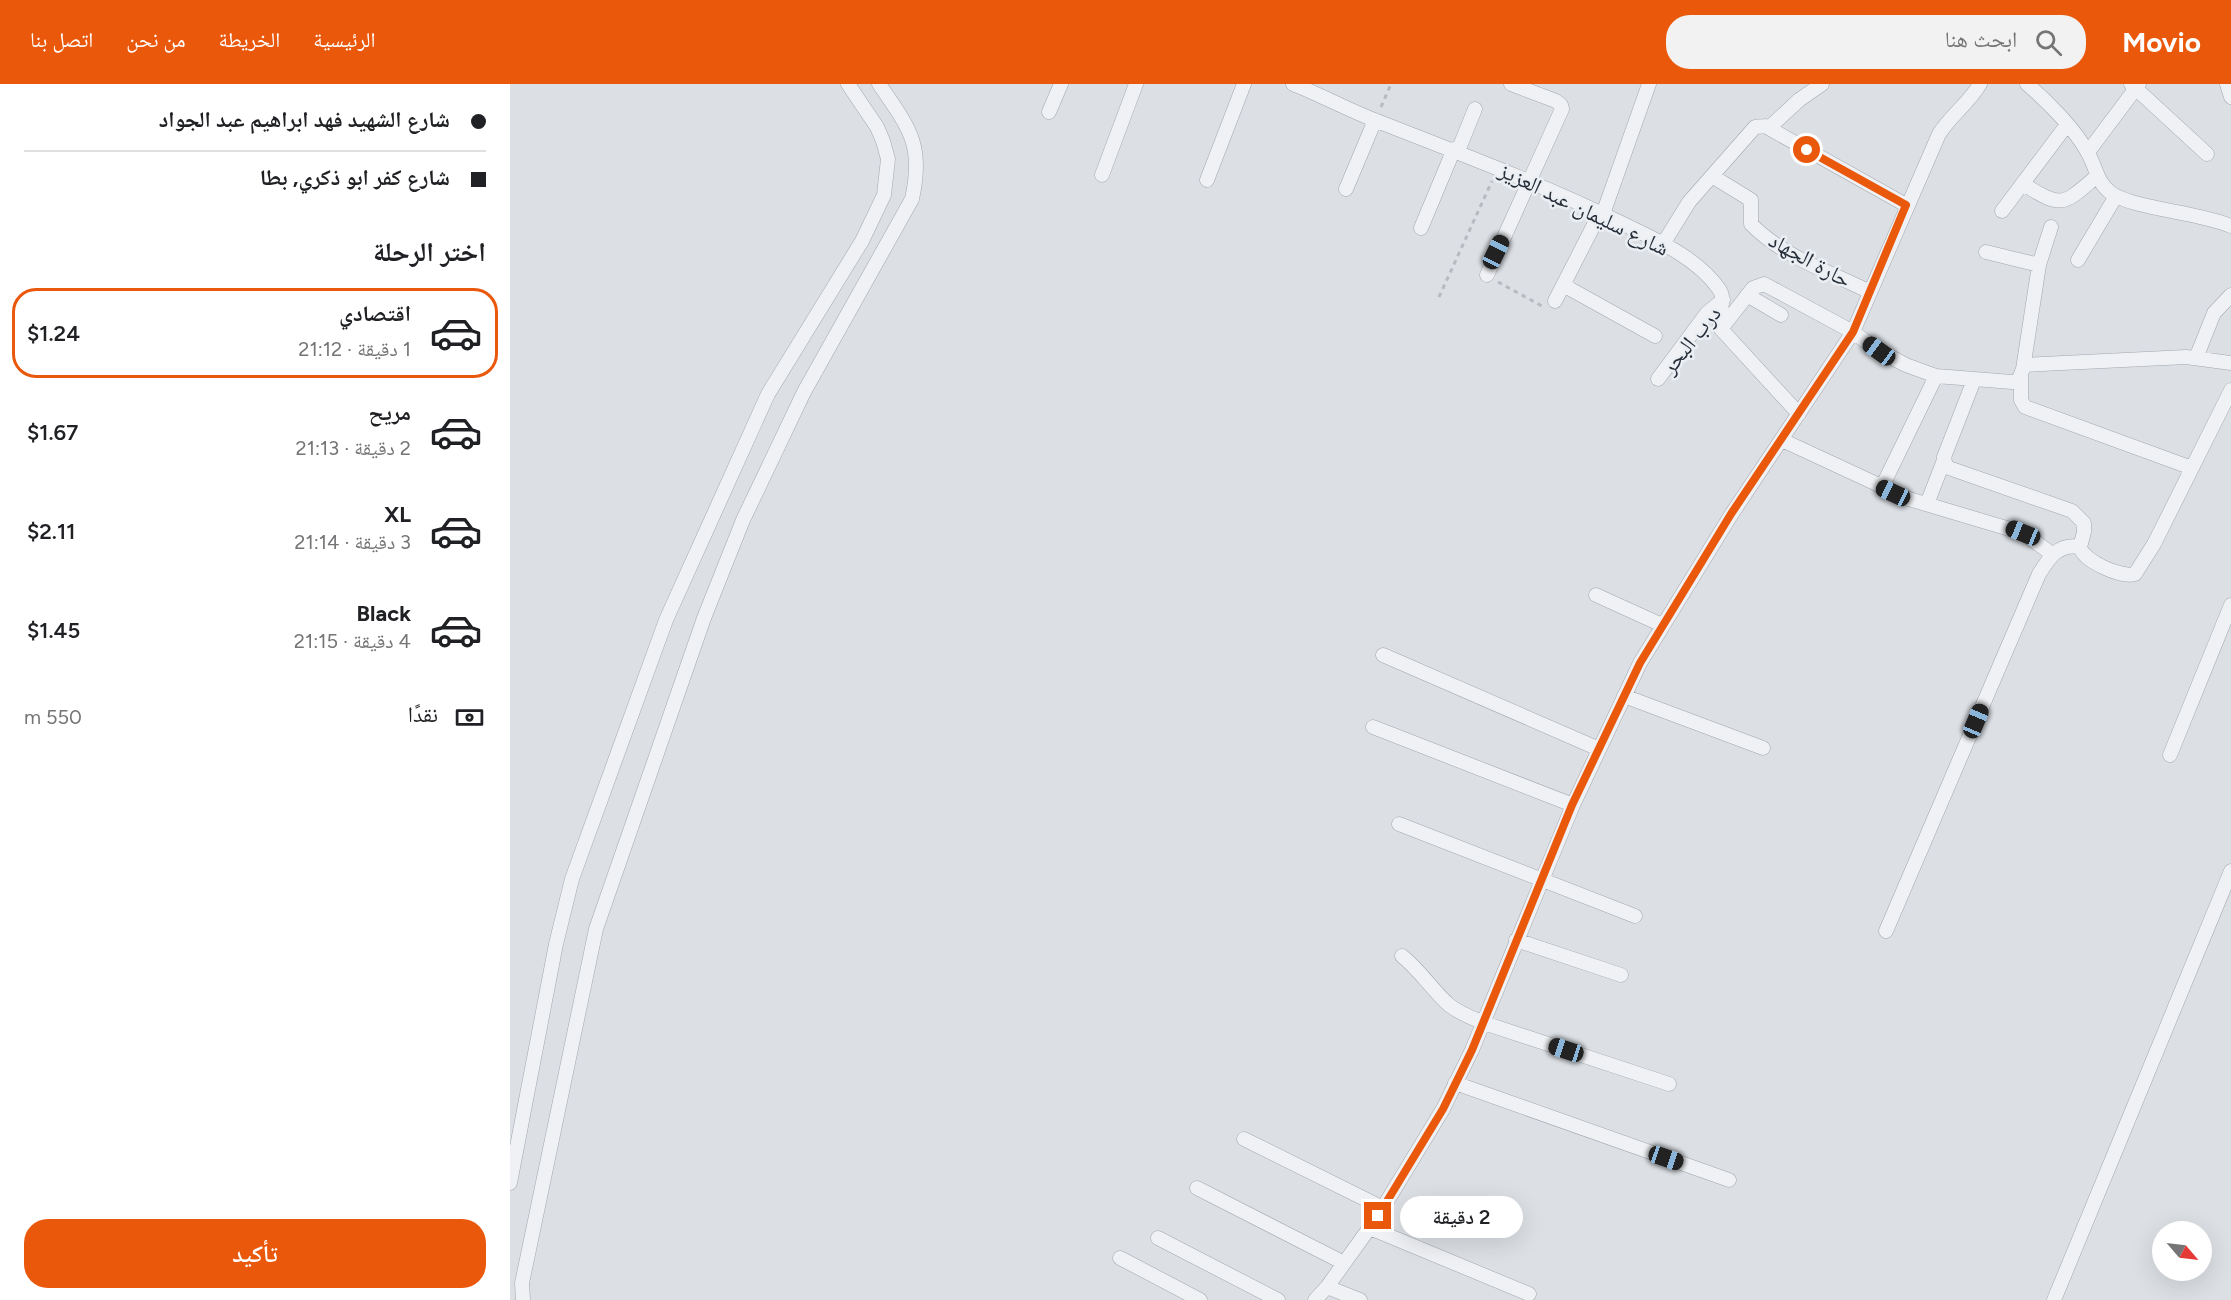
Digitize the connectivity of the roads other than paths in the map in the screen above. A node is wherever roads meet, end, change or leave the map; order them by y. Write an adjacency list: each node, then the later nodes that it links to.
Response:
1 (848, 84): 89 (street)
2 (879, 84): 98 (street)
3 (1061, 84): 15 (street)
4 (1136, 84): 22 (street)
5 (1244, 84): 25 (street)
6 (1293, 84): 13 (street, شارع سليمان عبد العزيز)
7 (1511, 84): 26 (street)
8 (1649, 84): 32 (street)
9 (1822, 84): 17 (street)
10 (1980, 84): 30 (street)
11 (2027, 84): 18 (street)
12 (2135, 85): 20 (street); 21 (street)
13 (1323, 90): 16 (street, شارع سليمان عبد العزيز)
14 (1475, 109): 19 (street)
15 (1049, 112)
16 (1375, 120): 19 (street, شارع سليمان عبد العزيز); 28 (street)
17 (1765, 126): 23 (street); 30 (street)
18 (2066, 126): 20 (street); 27 (street)
19 (1456, 150): 26 (street, شارع سليمان عبد العزيز); 35 (street)
20 (2088, 153): 24 (street)
21 (2207, 154)
22 (1102, 175)
23 (1712, 176): 36 (street); 42 (street, حارة الجهاد)
24 (2097, 176): 27 (street); 29 (street)
25 (1207, 180)
26 (1531, 180): 32 (street, شارع سليمان عبد العزيز); 40 (street)
27 (2023, 184): 31 (street)
28 (1346, 189)
29 (2116, 196): 33 (street); 38 (street)
30 (1906, 205): 42 (street)
31 (2002, 211)
32 (1602, 214): 36 (street, شارع سليمان عبد العزيز); 41 (street)
33 (2231, 226)
34 (2051, 227): 39 (street)
35 (1421, 228)
36 (1663, 244): 45 (street, شارع سليمان عبد العزيز)
37 (1986, 252): 39 (street)
38 (2078, 260)
39 (2039, 265): 53 (street)
40 (1487, 274)
41 (1563, 285): 46 (street); 50 (street)
42 (1870, 292): 49 (street)
43 (1747, 295): 47 (street); 48 (street); 49 (street)
44 (2231, 295): 51 (street)
45 (1723, 300): 48 (street); 55 (street, درب البحر)
46 (1555, 301)
47 (1781, 315)
48 (1721, 329): 58 (street)
49 (1853, 332): 54 (street); 58 (street)
50 (1655, 336)
51 (2196, 358): 52 (street); 53 (street)
52 (2231, 363)
53 (2023, 370): 56 (street); 61 (street)
54 (1936, 376): 56 (street); 62 (street)
55 (1658, 379)
56 (1974, 380): 60 (street)
57 (2231, 390): 61 (street)
58 (1799, 414): 59 (street)
59 (1782, 440): 62 (street); 68 (street)
60 (1944, 460): 63 (street); 64 (street)
61 (2192, 468): 64 (street)
62 (1882, 487): 63 (street)
63 (1927, 504): 65 (street)
64 (2080, 547): 65 (street)
65 (2052, 554): 80 (street)
66 (1596, 595): 68 (street)
67 (2231, 605): 74 (street)
68 (1662, 626): 70 (street)
69 (1383, 655): 73 (street)
70 (1624, 696): 72 (street); 73 (street)
71 (1373, 727): 75 (street)
72 (1763, 748)
73 (1599, 749): 75 (street)
74 (2170, 755)
75 (1572, 805): 78 (street)
76 (1400, 824): 78 (street)
77 (2231, 871): 103 (street)
78 (1540, 881): 79 (street); 81 (street)
79 (1635, 916)
80 (1886, 930)
81 (1515, 940): 83 (street); 84 (street)
82 (1402, 956): 84 (street)
83 (1621, 975)
84 (1484, 1023): 85 (street); 86 (street)
85 (1455, 1083): 88 (street); 91 (street)
86 (1669, 1084)
87 (1244, 1139): 91 (street)
88 (1729, 1180)
89 (510, 1183)
90 (1197, 1188): 95 (street)
91 (1383, 1208): 92 (street)
92 (1370, 1228): 95 (street); 97 (street)
93 (1158, 1238): 100 (street)
94 (1120, 1258): 99 (street)
95 (1344, 1263): 96 (street)
96 (1328, 1287): 101 (street); 102 (street)
97 (1529, 1294)
98 (523, 1300)
99 (1200, 1300)
100 (1278, 1300)
101 (1315, 1300)
102 (1360, 1300)
103 (2054, 1300)

